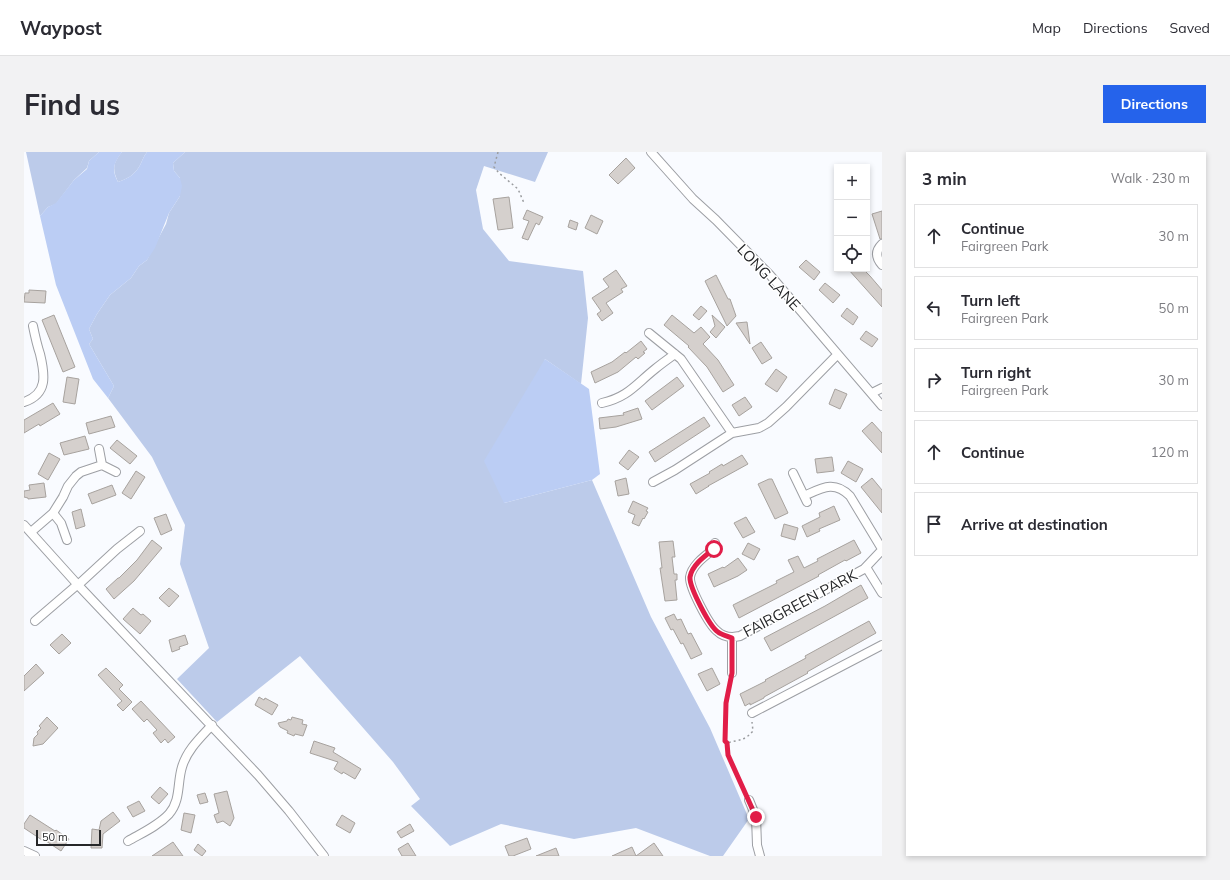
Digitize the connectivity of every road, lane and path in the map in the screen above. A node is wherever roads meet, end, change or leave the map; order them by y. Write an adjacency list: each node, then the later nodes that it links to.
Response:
1 (498, 152): 3 (path)
2 (651, 152): 9 (street, LONG LANE)
3 (524, 203)
4 (882, 244): 5 (street)
5 (882, 265)
6 (33, 326): 12 (street)
7 (649, 333): 8 (street)
8 (675, 354): 13 (street); 15 (street)
9 (837, 355): 11 (street, LONG LANE); 15 (street)
10 (882, 388): 11 (street)
11 (872, 393): 14 (street, LONG LANE)
12 (24, 402)
13 (602, 403)
14 (882, 406)
15 (732, 433): 20 (street)
16 (99, 449): 17 (street)
17 (102, 465): 18 (street); 21 (street)
18 (116, 472)
19 (793, 473): 27 (street, FAIRGREEN PARK)
20 (652, 482)
21 (53, 512): 24 (street); 25 (street)
22 (24, 525): 24 (street)
23 (140, 531): 29 (street)
24 (31, 532): 29 (street)
25 (67, 540)
26 (715, 543): 32 (street, FAIRGREEN PARK)
27 (882, 550): 28 (street, FAIRGREEN PARK)
28 (866, 567): 30 (street, FAIRGREEN PARK); 32 (street, FAIRGREEN PARK)
29 (78, 585): 31 (street); 36 (street)
30 (882, 592)
31 (35, 621)
32 (732, 638): 34 (street, FAIRGREEN PARK)
33 (882, 645): 35 (street)
34 (732, 673): 37 (path)
35 (752, 713): 37 (path)
36 (212, 725): 39 (street); 42 (street)
37 (727, 743): 38 (path)
38 (749, 800): 43 (street)
39 (128, 841)
40 (24, 851): 41 (street)
41 (35, 856)
42 (324, 856)
43 (760, 856)

